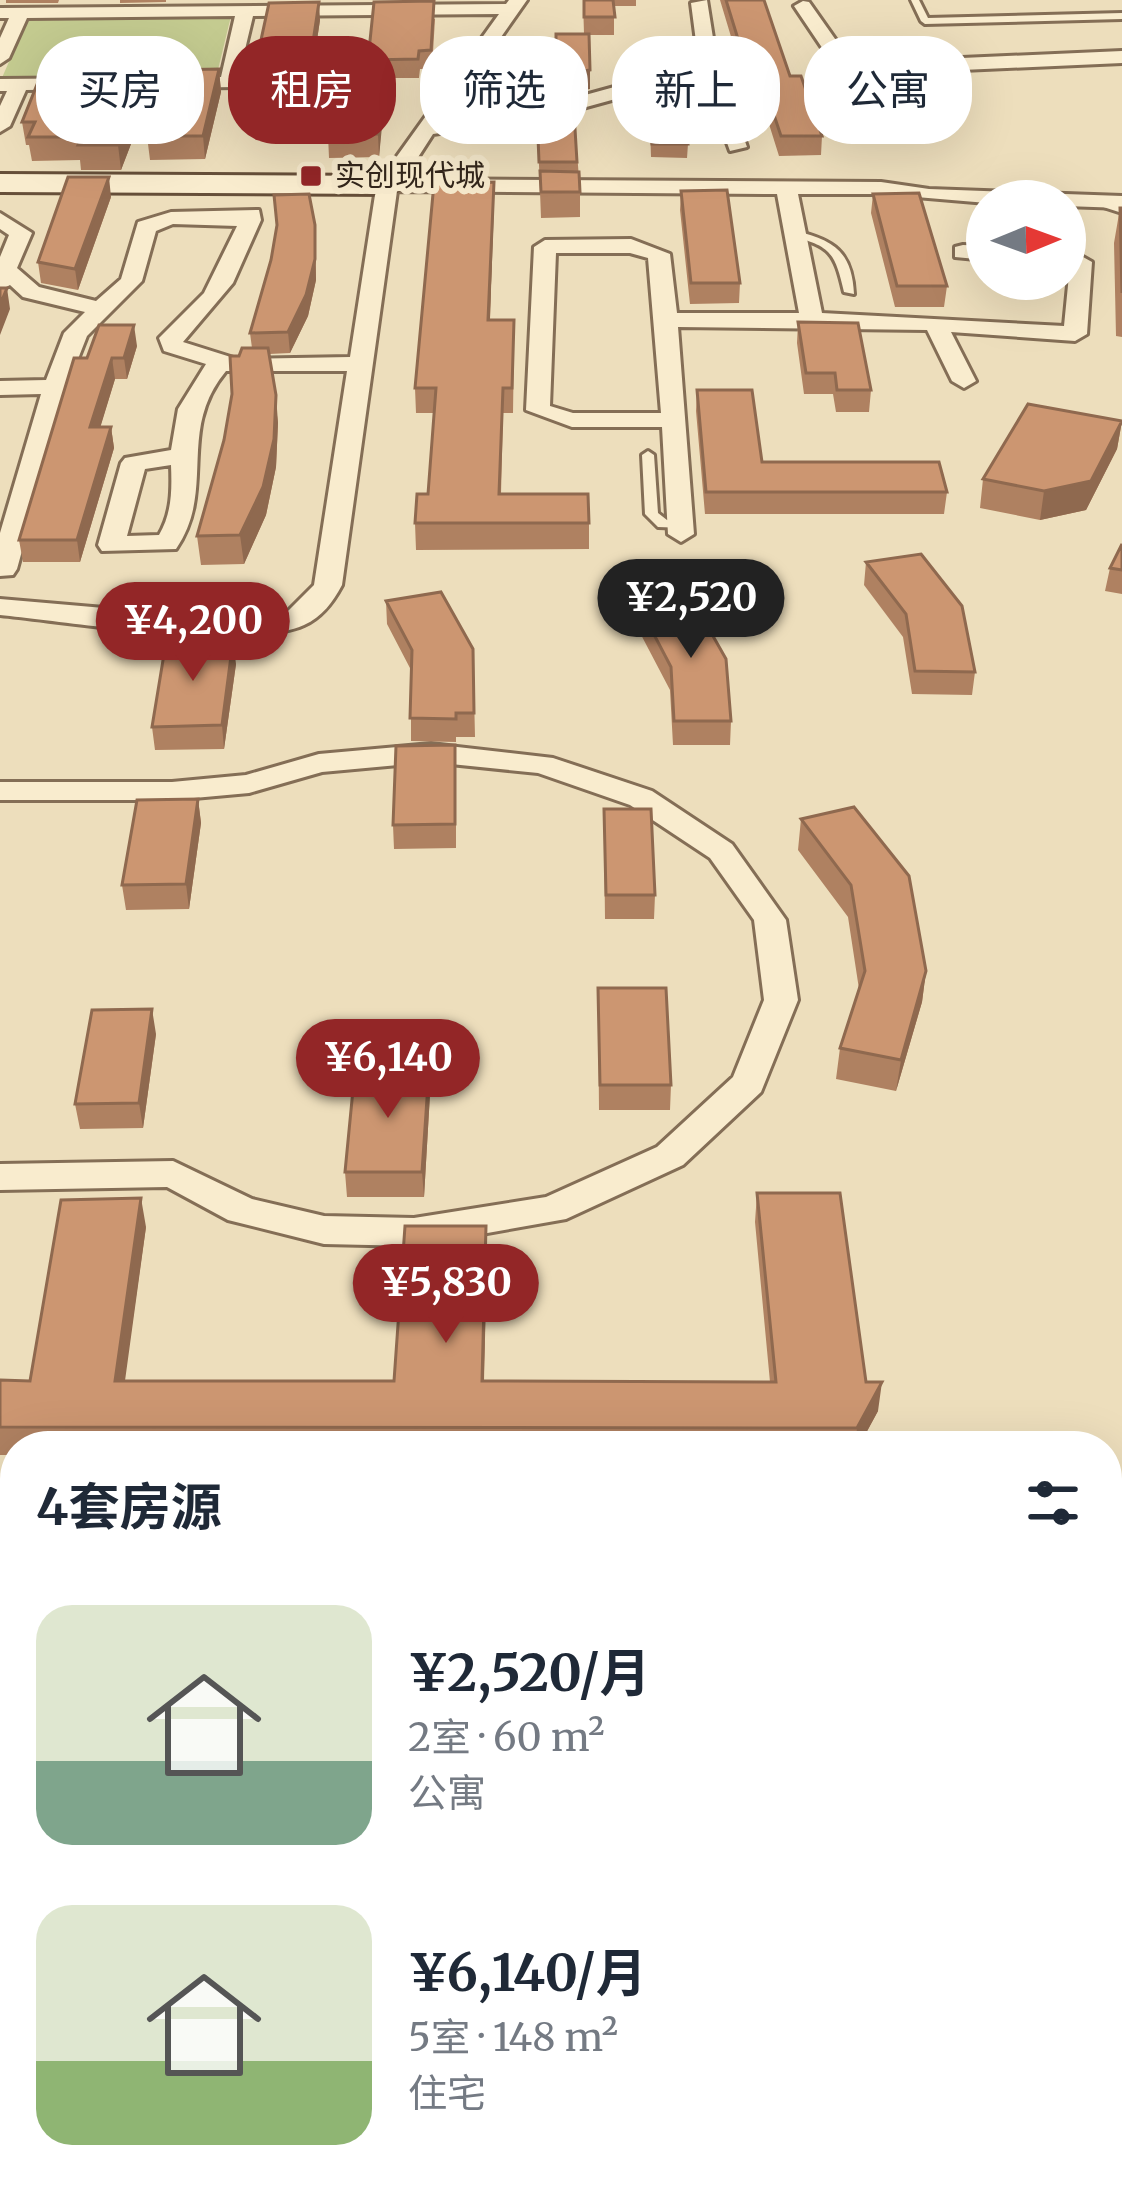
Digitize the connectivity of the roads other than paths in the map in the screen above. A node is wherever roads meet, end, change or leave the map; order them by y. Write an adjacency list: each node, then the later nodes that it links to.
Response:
1 (915, 0): 7 (lane)
2 (700, 3): 9 (street)
3 (515, 4): 5 (street); 8 (street)
4 (803, 6): 10 (street)
5 (245, 11): 6 (street); 12 (street)
6 (10, 13): 11 (street)
7 (1122, 16)
8 (492, 36)
9 (704, 36)
10 (1122, 57)
11 (0, 58)
12 (10, 84): 13 (street)
13 (0, 126)
14 (420, 140): 18 (street)
15 (735, 144): 16 (street)
16 (736, 147)
17 (0, 183): 18 (street)
18 (390, 185): 19 (street); 34 (street)
19 (786, 188): 20 (street); 22 (street)
20 (1122, 206)
21 (0, 219): 25 (street)
22 (795, 234): 26 (lane); 31 (street)
23 (963, 252): 24 (street)
24 (966, 252)
25 (3, 276): 28 (street)
26 (850, 292)
27 (1078, 300): 32 (street)
28 (100, 309): 33 (street); 37 (street)
29 (226, 318): 33 (street)
30 (667, 320): 31 (street); 38 (street); 38 (street)
31 (812, 320): 32 (street)
32 (935, 323): 35 (street)
33 (236, 363): 34 (street); 39 (street)
34 (359, 364): 43 (street)
35 (964, 381)
36 (0, 388): 37 (street)
37 (55, 388): 42 (street)
38 (674, 420): 41 (street)
39 (185, 455)
40 (648, 455): 41 (lane)
41 (681, 530)
42 (3, 569)
43 (0, 607)
44 (0, 791): 45 (street)
45 (0, 1178)

